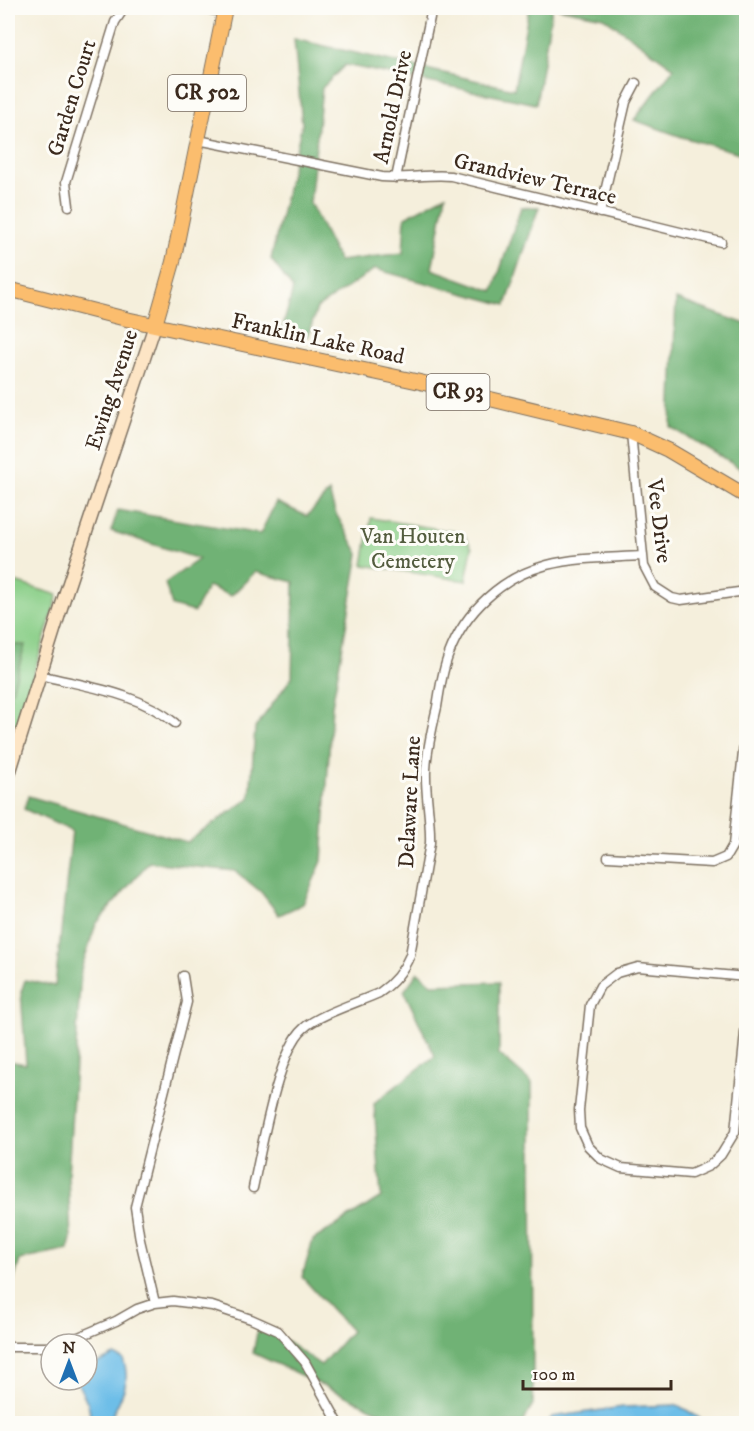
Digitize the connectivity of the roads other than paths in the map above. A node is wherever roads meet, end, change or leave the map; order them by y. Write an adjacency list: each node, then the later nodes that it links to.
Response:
1 (128, 8): 8 (street, Garden Court)
2 (200, 8): 4 (street)
3 (432, 8): 7 (street, Arnold Drive)
4 (224, 10): 6 (main road, Ewing Avenue / CR 502)
5 (636, 83): 9 (street)
6 (198, 140): 7 (street, Grandview Terrace); 12 (main road, Ewing Avenue / CR 502)
7 (396, 178): 9 (street, Grandview Terrace)
8 (69, 206)
9 (600, 213): 10 (street, Grandview Terrace)
10 (721, 242)
11 (8, 289): 12 (main road, Franklin Lake Road)
12 (155, 325): 13 (main road, Franklin Lake Road / CR 93); 17 (main road, Ewing Avenue)
13 (631, 434): 14 (main road, Franklin Lake Road / CR 93); 15 (street, Vee Drive)
14 (747, 496)
15 (642, 556): 16 (street, Vee Drive); 25 (street, Delaware Lane)
16 (747, 591)
17 (40, 675): 18 (street); 20 (main road, Ewing Avenue)
18 (175, 723)
19 (747, 725): 21 (street)
20 (8, 777)
21 (608, 857)
22 (183, 976): 26 (street)
23 (747, 977): 24 (street)
24 (747, 1023)
25 (252, 1188)
26 (155, 1303): 27 (street); 30 (street)
27 (90, 1332)
28 (8, 1347): 29 (street)
29 (39, 1347)
30 (339, 1424)

